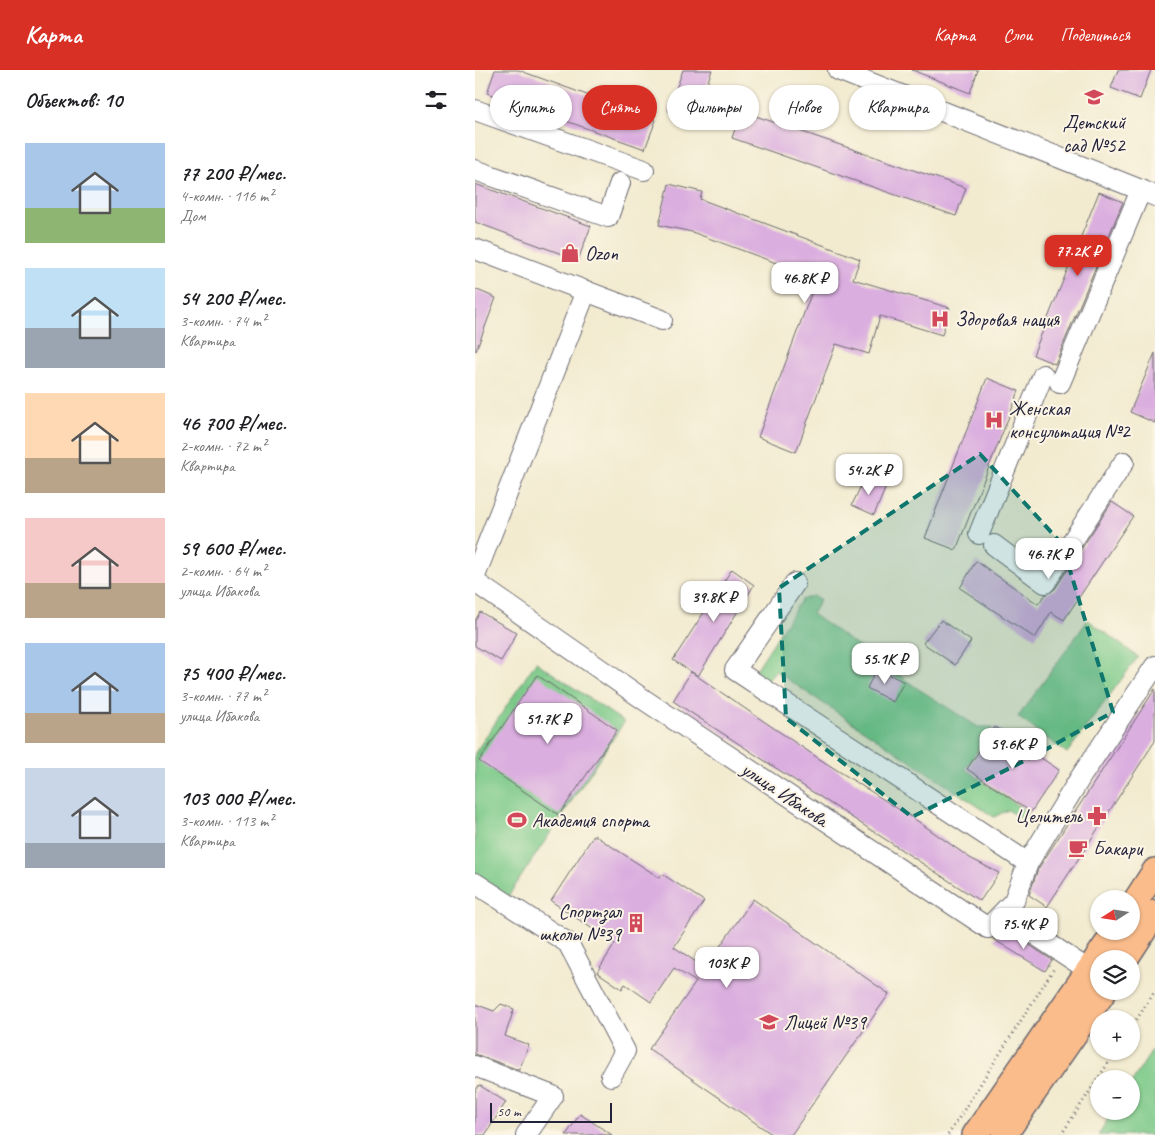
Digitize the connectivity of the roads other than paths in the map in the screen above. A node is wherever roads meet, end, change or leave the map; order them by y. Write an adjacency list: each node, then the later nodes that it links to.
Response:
1 (838, 70): 6 (street)
2 (475, 110): 4 (street)
3 (475, 170): 5 (street)
4 (644, 170)
5 (620, 183)
6 (1148, 193): 10 (street)
7 (475, 249): 8 (street)
8 (586, 291): 9 (street); 11 (street)
9 (662, 320)
10 (1124, 462)
11 (475, 576)
12 (475, 582): 20 (street, улица Ибакова)
13 (795, 584): 15 (street)
14 (1155, 666): 15 (street)
15 (1028, 863): 20 (street)
16 (1155, 872): 18 (main road)
17 (475, 883): 26 (street)
18 (1140, 894)
19 (1155, 913): 21 (main road)
20 (988, 928): 22 (street)
21 (1131, 950)
22 (1090, 974)
23 (1090, 989): 28 (main road)
24 (1090, 992): 29 (main road)
25 (475, 1066): 27 (street)
26 (611, 1076)
27 (529, 1134)
28 (975, 1135)
29 (1004, 1135)

